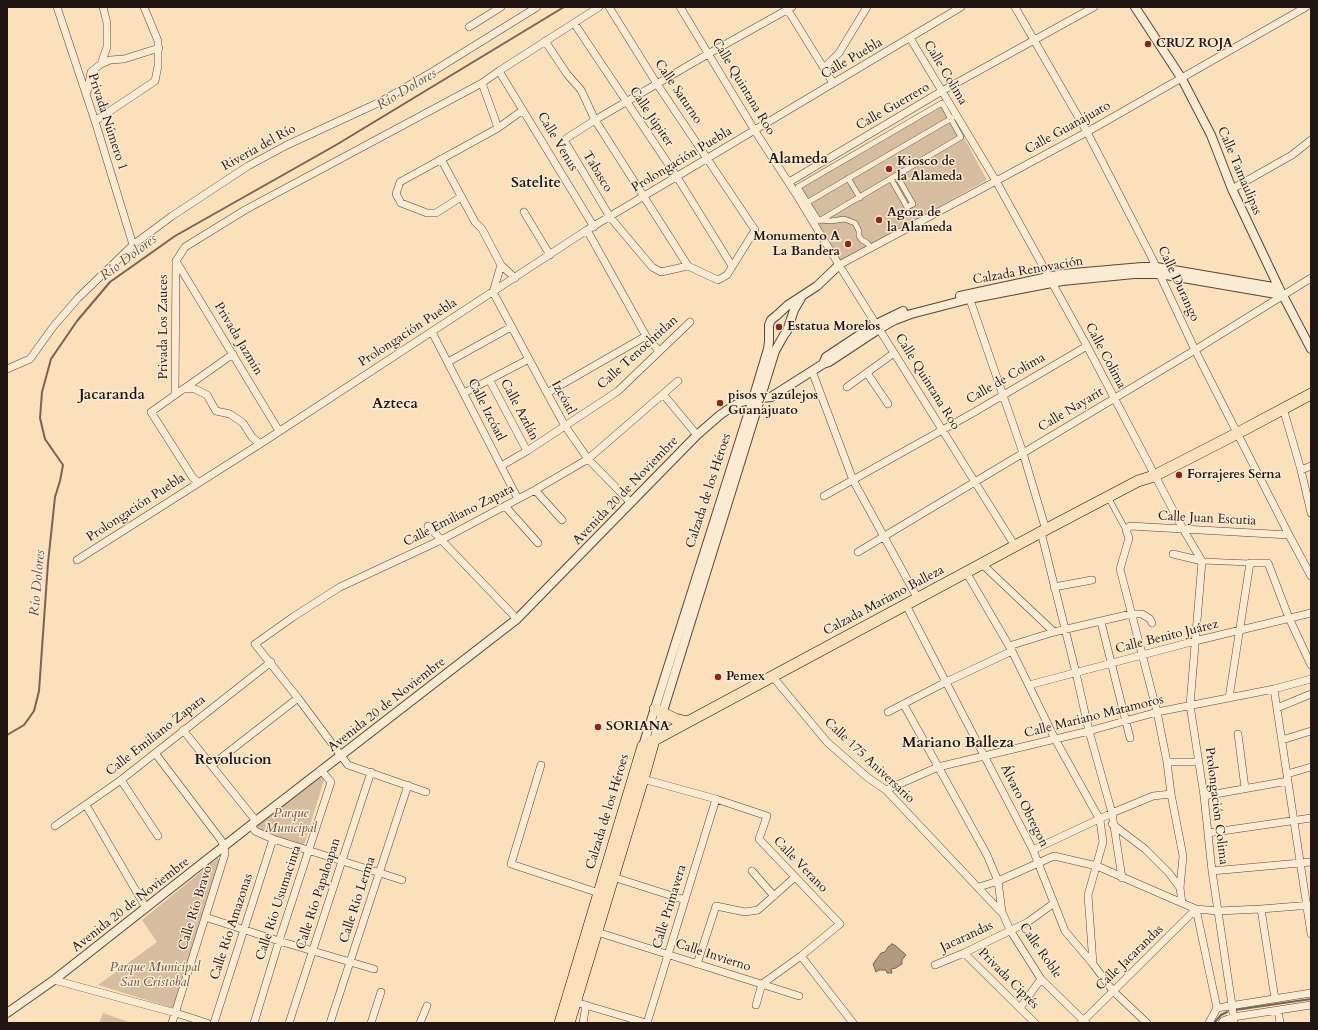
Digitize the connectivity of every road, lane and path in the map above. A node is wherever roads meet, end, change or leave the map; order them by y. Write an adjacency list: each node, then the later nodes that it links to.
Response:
1 (57, 7): 31 (street, Privada Número 1)
2 (103, 7): 23 (street)
3 (144, 7): 21 (street)
4 (537, 7): 60 (street, Riveria del Río)
5 (599, 7): 16 (street)
6 (609, 7): 29 (street, Calle Saturno)
7 (680, 7): 22 (street, Calle Quintana Roo)
8 (867, 7): 24 (street)
9 (961, 7): 18 (street, Calle Puebla)
10 (1015, 7): 19 (street, Calle Durango)
11 (1094, 7): 19 (street, Calle Guerrero)
12 (1135, 7): 26 (street, Calle Tamaulipas)
13 (1306, 7): 26 (street, Calle Guanajuato)
14 (496, 8): 17 (street)
15 (788, 8): 22 (street); 24 (street)
16 (574, 23): 20 (street); 32 (street, Calle Júpiter)
17 (469, 26)
18 (910, 38): 28 (street, Calle Puebla); 30 (street, Calle Colima)
19 (1034, 40): 30 (street, Calle Guerrero); 39 (street, Calle Durango)
20 (546, 41): 25 (street); 35 (street)
21 (159, 48): 23 (street); 36 (street)
22 (708, 54): 29 (street); 38 (street, Calle Quintana Roo)
23 (101, 64): 31 (street)
24 (824, 68): 28 (street)
25 (499, 70): 27 (street); 33 (street, Calle Venus)
26 (1182, 79): 39 (street, Calle Guanajuato); 49 (street, Calle Tamaulipas)
27 (482, 83): 37 (street); 63 (street)
28 (833, 83): 38 (street, Calle Puebla)
29 (657, 84): 32 (street); 42 (street, Calle Saturno)
30 (942, 91): 34 (street, Calle Colima); 48 (street, Calle Guerrero)
31 (86, 94): 36 (street, Privada Número 1)
32 (626, 102): 35 (street); 44 (street, Calle Júpiter)
33 (523, 110): 37 (street); 59 (street, Calle Venus)
34 (953, 117): 43 (street); 45 (street); 47 (street, Calle Colima); 53 (street)
35 (595, 120): 51 (street); 56 (street, Tabasco)
36 (95, 121): 60 (street, Privada Número 1)
37 (498, 128): 41 (street)
38 (755, 131): 42 (street, Prolongación Puebla); 48 (street, Calle Quintana Roo)
39 (1086, 132): 47 (street, Calle Guanajuato); 68 (street, Calle Durango)
40 (1311, 140): 49 (street)
41 (441, 159): 50 (street); 50 (street)
42 (708, 159): 44 (street, Prolongación Puebla); 67 (street, Calle Saturno)
43 (897, 176): 46 (street); 46 (street)
44 (677, 177): 51 (street, Prolongación Puebla); 67 (street, Calle Júpiter)
45 (848, 178): 52 (street); 53 (street)
46 (891, 179): 52 (street)
47 (996, 181): 61 (street, Calle Guanajuato); 71 (street, Calle Colima)
48 (789, 182): 64 (street, Calle Quintana Roo)
49 (1232, 189): 73 (street, Calle Tamaulipas)
50 (461, 197): 65 (street)
51 (644, 197): 56 (street, Prolongación Puebla); 66 (street)
52 (860, 198): 54 (street)
53 (808, 202): 58 (street)
54 (844, 207): 57 (street); 58 (street)
55 (524, 212): 62 (street)
56 (610, 217): 59 (street, Prolongación Puebla); 66 (street, Tabasco)
57 (839, 219): 58 (street); 61 (street)
58 (821, 220)
59 (591, 229): 62 (street, Prolongación Puebla); 84 (street, Calle Venus)
60 (133, 245): 93 (street, Riveria del Río)
61 (871, 248): 64 (street, Calle Guanajuato)
62 (550, 255): 69 (street, Prolongación Puebla)
63 (176, 261): 90 (street, Privada Jazmín); 103 (street, Privada Los Zauces)
64 (839, 264): 74 (street); 79 (street, Calle Quintana Roo)
65 (501, 265): 69 (street); 72 (street)
66 (688, 266): 67 (street)
67 (732, 266)
68 (1158, 270): 71 (street, Calzada Renovación); 73 (street, Calzada Renovación); 87 (street, Calle Durango)
69 (515, 278): 72 (street, Prolongación Puebla)
70 (1311, 278): 73 (street, Calle Nayarit)
71 (1050, 280): 75 (street, Calzada Renovación); 85 (street, Calle Colima)
72 (492, 292): 80 (street, Izcóatl); 82 (street, Prolongación Puebla)
73 (1281, 292): 86 (street, Calle Tamaulipas); 87 (street, Calle Nayarit)
74 (802, 297): 76 (street, Calzada de los Héroes); 78 (street, Calzada de los Héroes)
75 (969, 297): 79 (street, Calzada Renovación); 106 (street)
76 (776, 316): 78 (street); 81 (street, Calzada de los Héroes)
77 (690, 322): 88 (street, Calle Tenochtitlan)
78 (789, 326): 83 (street, Calzada de los Héroes)
79 (877, 326): 89 (street, Calle Quintana Roo); 94 (street, Calzada Renovación)
80 (511, 327): 91 (street, Izcóatl); 92 (street)
81 (769, 329): 83 (street); 107 (street, Calzada de los Héroes)
82 (432, 332): 92 (street, Calle Izcóatl); 114 (street, Prolongación Puebla)
83 (784, 335): 107 (street, Calzada de los Héroes)
84 (646, 336): 88 (street, Calle Venus); 102 (street)
85 (1087, 346): 106 (street, Calle de Colima); 108 (street, Calle Colima)
86 (1311, 349)
87 (1195, 350): 108 (street, Calle Nayarit); 113 (street, Calle Durango)
88 (659, 351): 111 (street, Calle Tenochtitlan)
89 (894, 353): 95 (street); 112 (street, Calle Quintana Roo)
90 (233, 354): 100 (street, Privada Los Zauces); 114 (street, Privada Jazmín)
91 (529, 359): 96 (street); 102 (street, Izcóatl)
92 (448, 362): 101 (street, Calle Izcóatl)
93 (7, 369)
94 (812, 371): 107 (street, Calzada Renovación); 124 (street)
95 (867, 373): 99 (street); 109 (street)
96 (490, 380): 101 (street); 117 (street, Calle Aztlán)
97 (678, 381): 104 (street, Calle Emiliano Zapata)
98 (1311, 386): 113 (main road)
99 (847, 387)
100 (183, 389): 103 (street, Privada Los Zauces); 116 (street, Privada Los Zauces)
101 (464, 393): 120 (street, Calle Izcóatl)
102 (547, 393): 111 (street, Izcóatl)
103 (175, 394): 125 (street, Privada Los Zauces)
104 (663, 394): 115 (street); 119 (street, Calle Emiliano Zapata)
105 (1311, 394): 110 (main road)
106 (1003, 395): 112 (street, Calle de Colima); 118 (street)
107 (757, 399): 115 (street, Avenida 20 de Noviembre); 184 (street, Calzada de los Héroes)
108 (1114, 399): 118 (street, Calle Nayarit); 123 (street, Calle Colima)
109 (888, 404)
110 (1283, 408): 113 (main road); 122 (street)
111 (565, 426): 117 (street, Calle Tenochtitlan); 119 (street, Izcóatl)
112 (942, 429): 124 (street, Calle de Colima); 126 (street, Calle Quintana Roo)
113 (1237, 430): 123 (main road, Calzada Mariano Balleza); 140 (street, Calle Durango)
114 (279, 431): 116 (street, Prolongación Puebla)
115 (697, 435): 131 (street, Avenida 20 de Noviembre)
116 (260, 444): 125 (street, Prolongación Puebla)
117 (527, 451): 120 (street, Calle Tenochtitlan)
118 (1023, 453): 126 (street, Calle Nayarit); 139 (street)
119 (588, 459): 127 (street, Calle Emiliano Zapata); 131 (street, Izcóatl)
120 (501, 466): 130 (street, Calle Izcóatl)
121 (1311, 466): 122 (street)
122 (1301, 470): 132 (street)
123 (1153, 473): 129 (main road, Calzada Mariano Balleza); 137 (street, Calle Colima)
124 (853, 480): 128 (street, Calle de Colima); 141 (street)
125 (198, 482): 147 (street, Prolongación Puebla)
126 (975, 482): 141 (street, Calle Nayarit); 144 (street, Calle Quintana Roo)
127 (535, 490): 130 (street, Calle Emiliano Zapata); 135 (street)
128 (824, 496)
129 (1108, 497): 138 (street); 139 (main road, Calzada Mariano Balleza)
130 (518, 499): 133 (street, Calle Emiliano Zapata)
131 (631, 503): 160 (street, Avenida 20 de Noviembre)
132 (1310, 504): 134 (street)
133 (505, 506): 142 (street, Calle Emiliano Zapata); 143 (street)
134 (1311, 513)
135 (562, 520)
136 (428, 526): 142 (street)
137 (1183, 529): 138 (street, Calle Juan Escutia); 140 (street, Calle Juan Escutia); 148 (street, Calle Colima)
138 (1126, 530): 158 (street)
139 (1043, 531): 144 (main road, Calzada Mariano Balleza); 154 (street)
140 (1289, 535): 152 (street, Calle Durango)
141 (884, 536): 145 (street, Calle Nayarit); 155 (street)
142 (441, 540): 160 (street); 169 (street, Calle Emiliano Zapata)
143 (538, 543)
144 (1015, 546): 150 (main road, Calzada Mariano Balleza)
145 (858, 552)
146 (1173, 554): 148 (street)
147 (78, 560)
148 (1202, 562): 149 (street); 166 (street)
149 (1250, 563): 159 (street); 164 (street)
150 (982, 564): 151 (main road, Calzada Mariano Balleza); 165 (street)
151 (966, 572): 155 (main road, Calzada Mariano Balleza); 167 (street)
152 (1311, 576)
153 (1092, 580): 154 (street)
154 (1054, 586): 163 (street)
155 (918, 599): 156 (main road, Calzada Mariano Balleza)
156 (906, 605): 173 (main road, Calzada Mariano Balleza); 175 (street, Álvaro Obregon)
157 (1311, 613): 159 (street, Calle Benito Juárez)
158 (1131, 614): 161 (street); 162 (street); 168 (street)
159 (1289, 618): 164 (street, Calle Benito Juárez); 171 (street)
160 (517, 619): 199 (street, Avenida 20 de Noviembre)
161 (1101, 622): 163 (street); 170 (street)
162 (1152, 623)
163 (1064, 629): 165 (street); 172 (street)
164 (1238, 631): 166 (street, Calle Benito Juárez); 180 (street)
165 (1054, 632): 167 (street)
166 (1195, 641): 168 (street, Calle Benito Juárez); 182 (street)
167 (1010, 649): 175 (street); 176 (street)
168 (1142, 656): 170 (street, Calle Benito Juárez); 186 (street)
169 (271, 662): 179 (street); 189 (street, Calle Emiliano Zapata)
170 (1112, 663): 172 (street, Calle Benito Juárez); 187 (street)
171 (1311, 665)
172 (1076, 673): 176 (street, Calle Benito Juárez); 190 (street)
173 (772, 677): 188 (main road, Calzada Mariano Balleza); 214 (street, Calle 175 Aniversario)
174 (1311, 679): 177 (street, Calle Mariano Matamoros)
175 (946, 682): 181 (street); 200 (street, Álvaro Obregon)
176 (1029, 685): 194 (street)
177 (1274, 689): 180 (street, Calle Mariano Matamoros); 183 (street)
178 (1311, 694): 183 (street)
179 (298, 698): 199 (street); 203 (street)
180 (1229, 698): 182 (street, Calle Mariano Matamoros)
181 (904, 705): 185 (street); 205 (street, Calle Roble)
182 (1190, 705): 186 (street, Calle Mariano Matamoros); 202 (street, Prolongación Colima)
183 (1277, 708): 196 (street)
184 (658, 711): 188 (main road); 195 (street, Calzada de los Héroes); 197 (street, Calzada de los Héroes)
185 (888, 712)
186 (1156, 712): 187 (street, Calle Mariano Matamoros); 201 (street)
187 (1125, 720): 190 (street, Calle Mariano Matamoros); 193 (street)
188 (687, 722): 195 (main road, Calzada Mariano Balleza)
189 (183, 730): 198 (street, Calle Emiliano Zapata); 203 (street)
190 (1089, 731): 194 (street, Calle Mariano Matamoros); 220 (street)
191 (1311, 731): 196 (street)
192 (1238, 734): 213 (street)
193 (1130, 738)
194 (1055, 739): 200 (street, Calle Mariano Matamoros); 222 (street)
195 (654, 740): 197 (main road, Calzada Mariano Balleza); 210 (main road, Calzada de los Héroes)
196 (1282, 740): 209 (street)
197 (643, 746): 248 (main road, Calzada de los Héroes)
198 (154, 753): 211 (street, Calle Emiliano Zapata); 230 (street)
199 (342, 756): 207 (street, Avenida 20 de Noviembre); 208 (street)
200 (986, 757): 205 (street, Calle Mariano Matamoros); 232 (street, Álvaro Obregon)
201 (1167, 762): 202 (street); 216 (street)
202 (1198, 762): 217 (street, Prolongación Colima)
203 (212, 765): 224 (street)
204 (541, 765): 248 (street)
205 (938, 767): 214 (street, Calle Mariano Matamoros); 245 (street, Calle Roble)
206 (1311, 767): 209 (street)
207 (322, 770): 224 (street, Avenida 20 de Noviembre); 231 (street, Calle Río Usumacinta)
208 (371, 772): 212 (street); 233 (street, Calle Río Papaloapan)
209 (1287, 777): 213 (street); 223 (street)
210 (643, 779): 218 (street); 241 (main road, Calzada de los Héroes)
211 (120, 780): 219 (street, Calle Emiliano Zapata); 228 (street)
212 (408, 785): 215 (street); 240 (street, Calle Río Lerma)
213 (1245, 788): 217 (street)
214 (886, 790): 246 (street, Calle 175 Aniversario)
215 (426, 792)
216 (1171, 794): 220 (street); 247 (street)
217 (1204, 796): 227 (street, Prolongación Colima)
218 (716, 799): 242 (street, Calle Verano); 250 (street, Calle Primavera)
219 (86, 805): 226 (street, Calle Emiliano Zapata); 254 (street)
220 (1112, 813): 222 (street); 225 (street)
221 (1311, 818): 223 (street)
222 (1100, 820): 225 (street); 232 (street); 237 (street)
223 (1294, 820): 227 (street); 236 (street)
224 (253, 823): 229 (street); 230 (street, Avenida 20 de Noviembre)
225 (1112, 824): 243 (street); 247 (street)
226 (55, 826)
227 (1208, 833): 239 (street, Prolongación Colima)
228 (158, 836)
229 (273, 838): 231 (street); 260 (street, Calle Río Amazonas)
230 (224, 846): 254 (street, Avenida 20 de Noviembre); 259 (street, Calle Río Bravo)
231 (308, 850): 233 (street); 264 (street, Calle Río Usumacinta)
232 (1033, 850): 235 (street, Álvaro Obregon)
233 (342, 861): 240 (street); 265 (street, Calle Río Papaloapan)
234 (1311, 862): 236 (street)
235 (1038, 863): 237 (street); 245 (street); 252 (street, Álvaro Obregon)
236 (1300, 863): 239 (street); 253 (street)
237 (1097, 866): 243 (street); 271 (street)
238 (752, 871): 249 (street)
239 (1212, 871): 257 (street, Prolongación Colima)
240 (379, 873): 244 (street); 269 (street, Calle Río Lerma)
241 (613, 877): 250 (street); 262 (main road, Calzada de los Héroes)
242 (795, 877): 249 (street); 268 (street, Calle Verano)
243 (1122, 878): 251 (street)
244 (402, 880)
245 (998, 881): 246 (street); 258 (street, Calle Roble)
246 (980, 887): 258 (street, Calle 175 Aniversario)
247 (1180, 888): 251 (street)
248 (599, 893): 304 (main road, Calzada de los Héroes)
249 (774, 896): 270 (street)
250 (685, 900): 267 (street, Calle Primavera)
251 (1182, 902): 255 (street)
252 (1054, 903): 261 (street, Jacarandas); 271 (street, Álvaro Obregon)
253 (1309, 906): 256 (street); 263 (street)
254 (146, 908): 275 (street, Avenida 20 de Noviembre)
255 (1196, 909): 257 (street); 277 (street, Calle Jacarandas); 289 (street)
256 (1261, 909): 257 (street); 281 (street)
257 (1218, 911): 285 (street, Prolongación Colima)
258 (1002, 912): 261 (street, Calle Roble)
259 (206, 917): 260 (street); 292 (street, Calle Río Bravo)
260 (244, 929): 264 (street); 298 (street, Calle Río Amazonas)
261 (1010, 930): 266 (street, Jacarandas); 274 (street, Calle Roble)
262 (597, 932): 267 (street, Calle Invierno); 282 (main road, Calzada de los Héroes)
263 (1311, 934)
264 (279, 941): 265 (street); 299 (street, Calle Río Usumacinta)
265 (313, 950): 269 (street); 300 (street, Calle Río Papaloapan)
266 (964, 953): 272 (street, Jacarandas); 288 (street, Privada Ciprés)
267 (668, 954): 270 (street, Calle Invierno); 307 (street, Calle Primavera)
268 (801, 956): 276 (street); 308 (street)
269 (350, 961): 273 (street); 301 (street, Calle Río Lerma)
270 (697, 964): 276 (street, Calle Invierno)
271 (1093, 964): 277 (street, Álvaro Obregon)
272 (935, 965)
273 (374, 969)
274 (1041, 979): 288 (street); 294 (street, Calle Roble)
275 (54, 980): 291 (street, Avenida 20 de Noviembre); 292 (street)
276 (762, 984): 280 (street, Calle Invierno); 284 (street)
277 (1113, 991): 294 (street, Calle Jacarandas); 310 (street, Álvaro Obregon)
278 (381, 992): 302 (street)
279 (1311, 993): 281 (street)
280 (799, 996)
281 (1275, 999): 285 (street)
282 (575, 1002): 283 (street); 305 (main road, Calzada de los Héroes)
283 (586, 1005): 306 (street); 307 (street)
284 (756, 1005)
285 (1232, 1005): 289 (street); 293 (street, Prolongación Colima)
286 (1311, 1005): 290 (street)
287 (426, 1006): 303 (street)
288 (1020, 1008): 309 (street, Privada Ciprés)
289 (1217, 1008): 311 (street)
290 (1278, 1010): 293 (street); 312 (street)
291 (7, 1013)
292 (176, 1013): 296 (street, Calle Río Bravo); 297 (street)
293 (1233, 1020): 295 (street)
294 (1083, 1022)
295 (1223, 1022)
296 (172, 1023)
297 (207, 1023)
298 (214, 1023)
299 (254, 1023)
300 (289, 1023)
301 (330, 1023)
302 (371, 1023)
303 (420, 1023)
304 (560, 1023)
305 (569, 1023)
306 (582, 1023)
307 (643, 1023)
308 (854, 1023)
309 (1035, 1023)
310 (1147, 1023)
311 (1209, 1023)
312 (1280, 1023)

